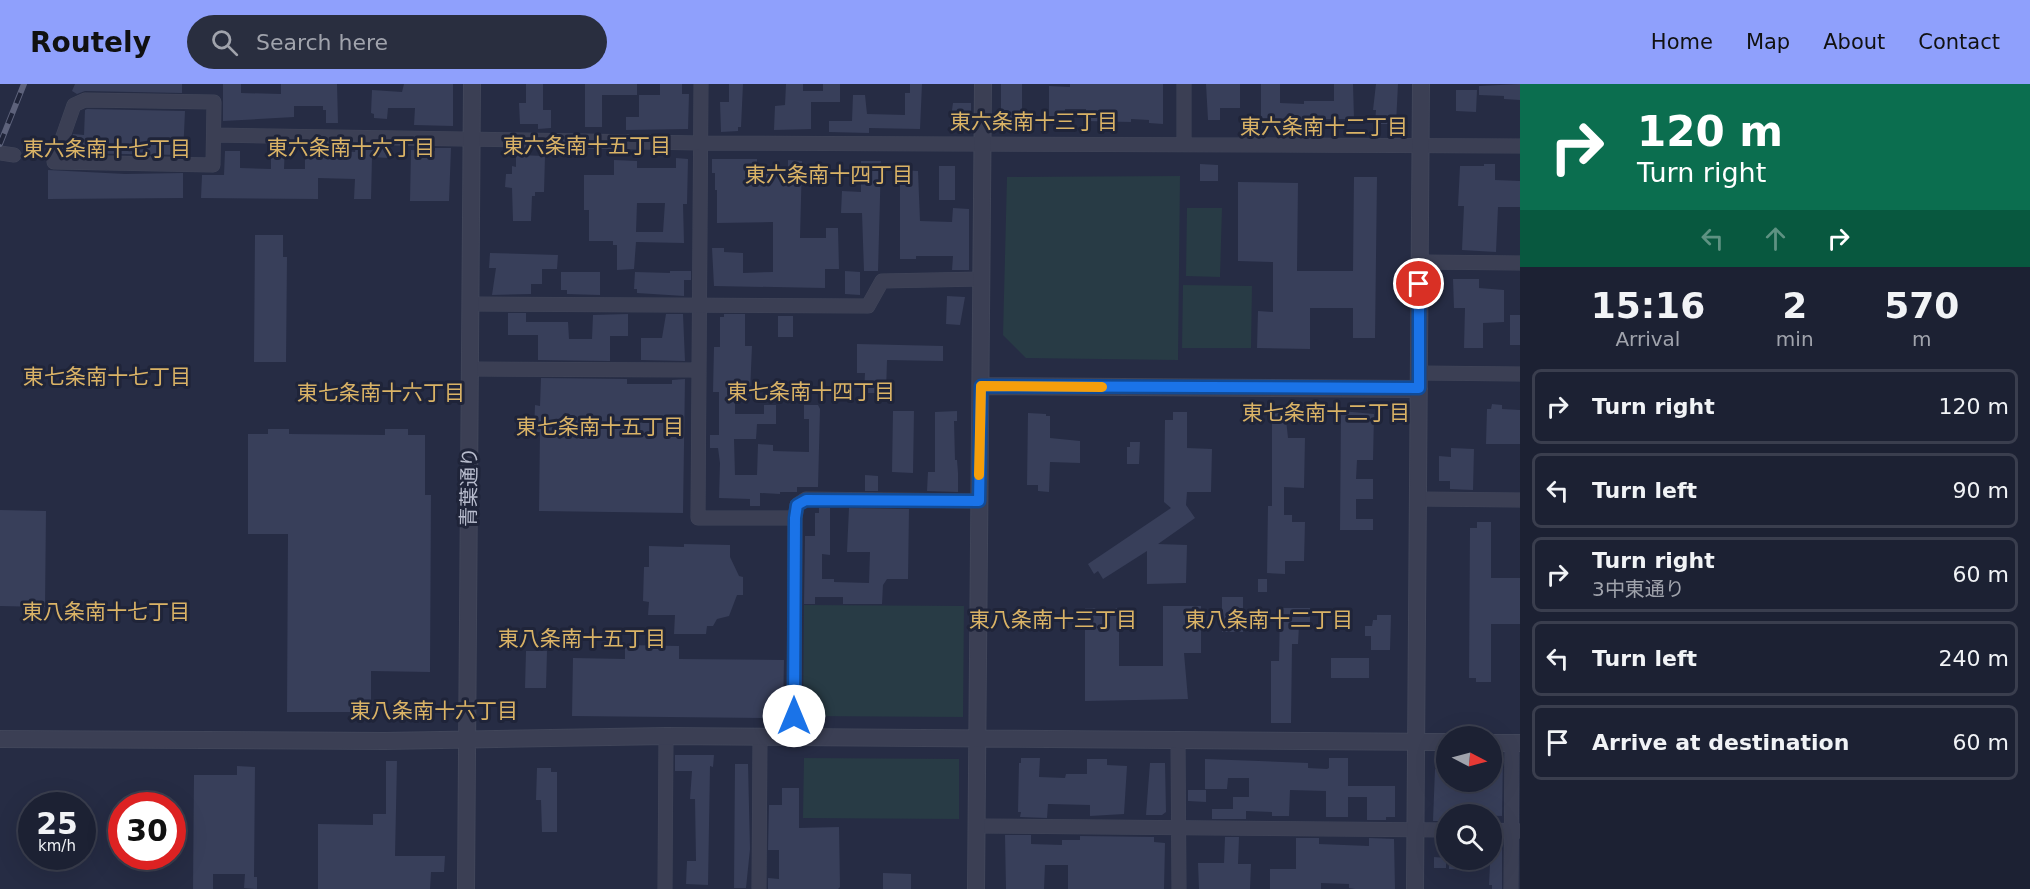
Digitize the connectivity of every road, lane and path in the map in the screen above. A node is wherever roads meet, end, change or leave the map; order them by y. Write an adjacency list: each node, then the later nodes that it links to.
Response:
1 (472, 84): 7 (street, 青葉通り)
2 (701, 84): 8 (street)
3 (983, 84): 10 (street)
4 (1184, 84): 9 (street)
5 (1421, 84): 11 (street)
6 (215, 135): 6 (street); 7 (street)
7 (471, 140): 8 (street); 16 (street, 青葉通り)
8 (700, 143): 10 (street); 17 (street)
9 (1184, 143): 10 (street); 11 (street)
10 (983, 145): 15 (street)
11 (1420, 146): 12 (street); 13 (street)
12 (1520, 146)
13 (1419, 262): 14 (street); 21 (street)
14 (1520, 263)
15 (982, 279): 17 (street); 22 (street)
16 (471, 303): 17 (street); 18 (street, 青葉通り)
17 (700, 305): 19 (street)
18 (470, 369): 19 (street); 32 (street, 青葉通り)
19 (699, 370): 26 (street)
20 (1520, 374): 21 (street)
21 (1418, 381): 22 (street); 23 (street)
22 (981, 386): 25 (street)
23 (1418, 499): 24 (street); 34 (street)
24 (1520, 500)
25 (979, 501): 26 (street); 30 (street)
26 (795, 518): 29 (street)
27 (666, 736): 28 (street); 32 (street); 43 (street)
28 (760, 737): 29 (street); 44 (street)
29 (794, 737): 30 (street)
30 (978, 738): 33 (street); 37 (street)
31 (0, 739): 32 (street)
32 (466, 740): 42 (street, 青葉通り)
33 (1178, 740): 34 (street); 38 (street)
34 (1416, 742): 35 (street); 39 (street)
35 (1436, 742)
36 (1516, 743): 41 (street)
37 (976, 826): 38 (street); 45 (street)
38 (1179, 828): 39 (street); 46 (street)
39 (1415, 830): 40 (street); 47 (street)
40 (1436, 830)
41 (1516, 831): 48 (street)
42 (466, 889)
43 (665, 889)
44 (759, 889)
45 (976, 889)
46 (1179, 889)
47 (1415, 889)
48 (1511, 889)

